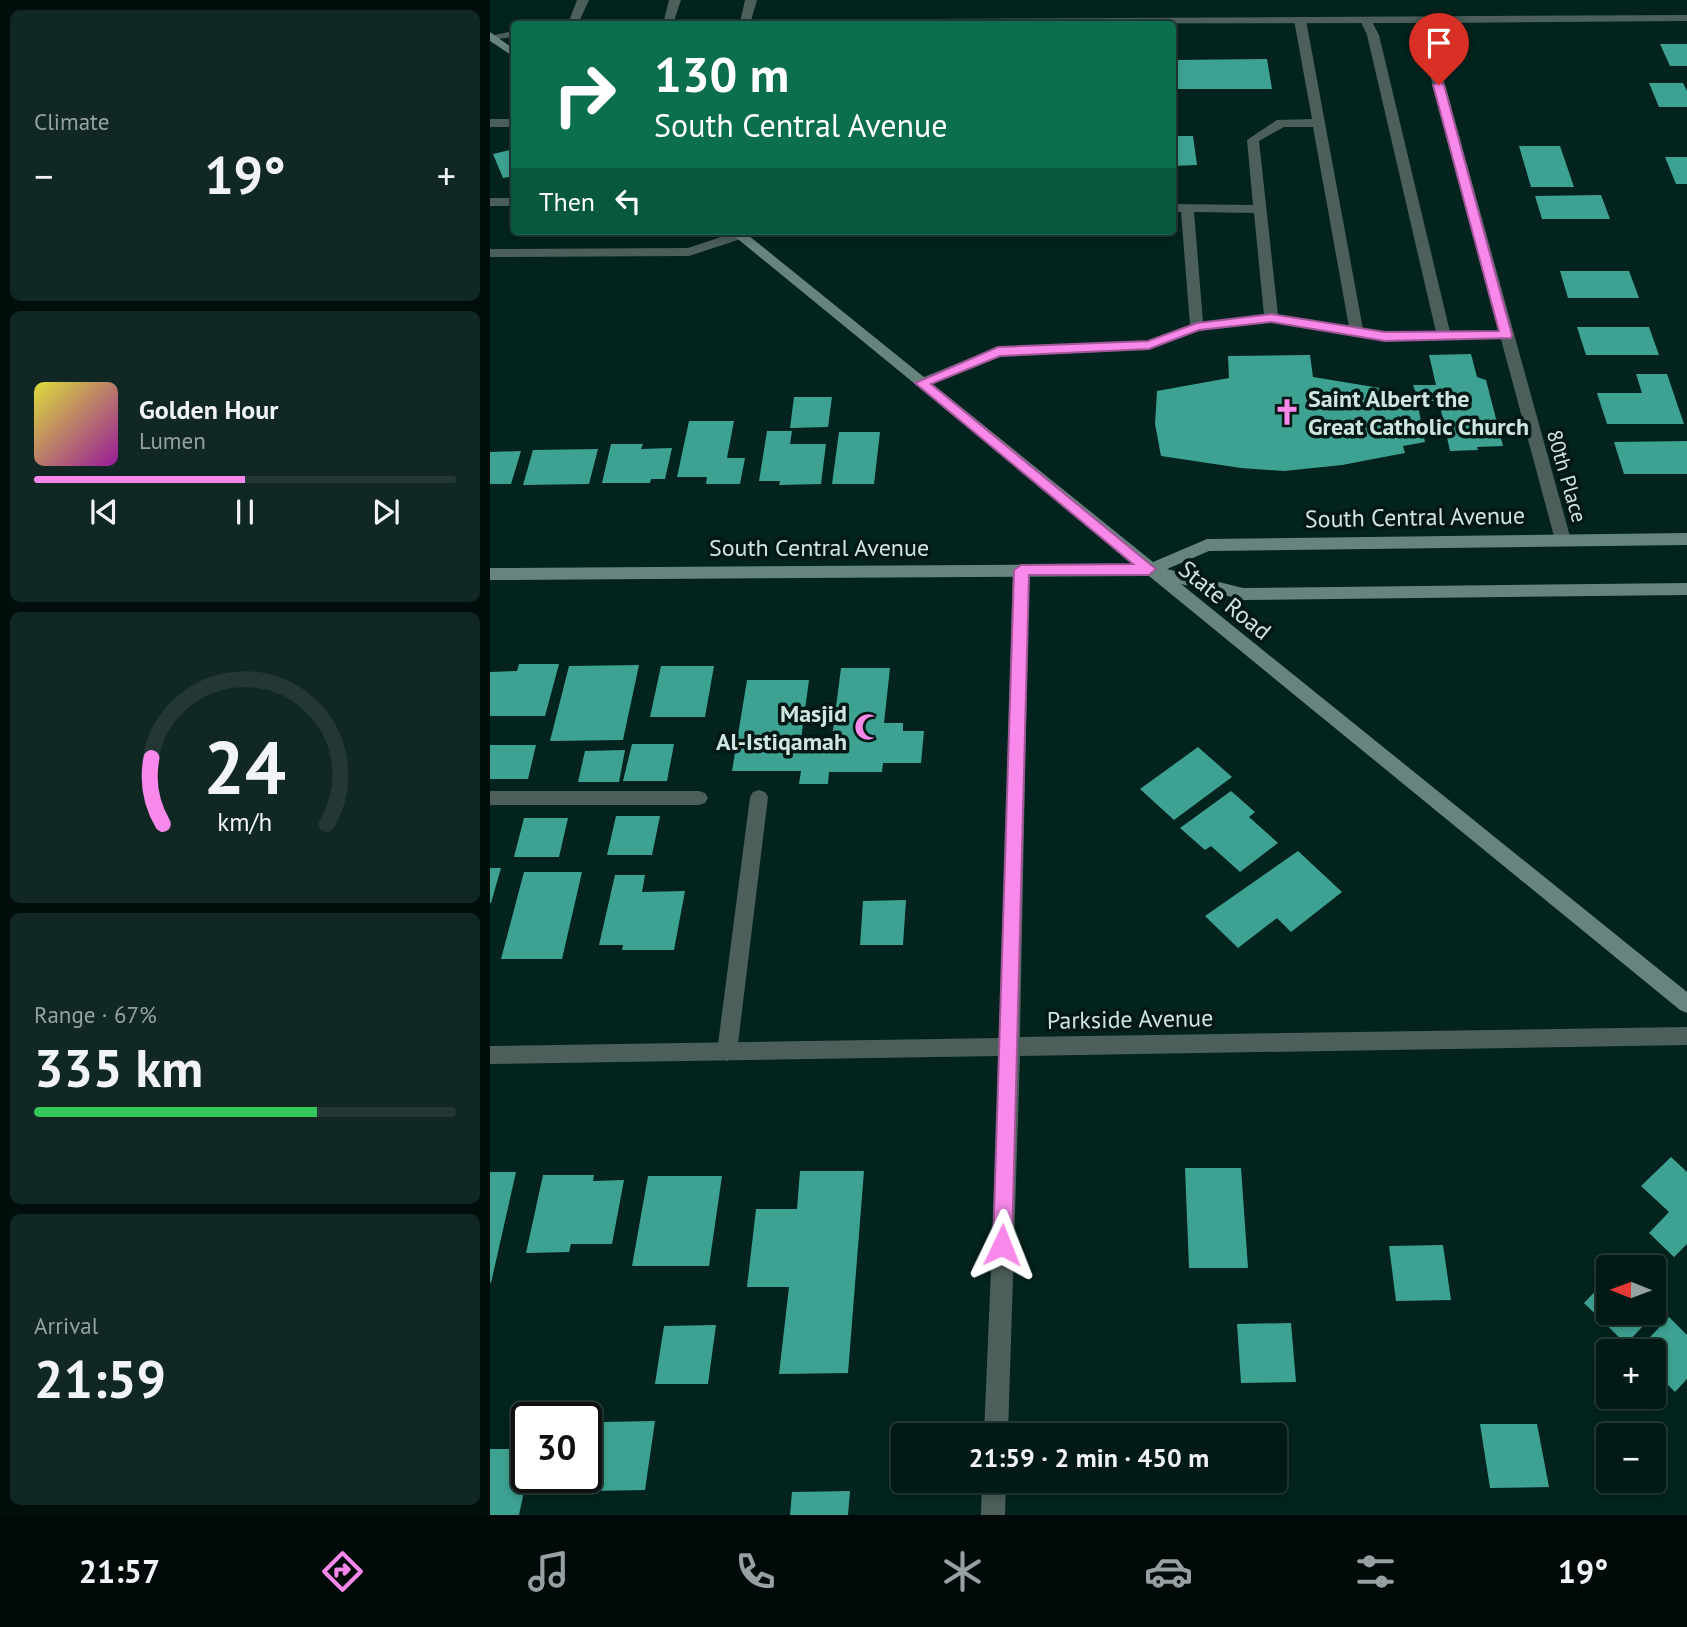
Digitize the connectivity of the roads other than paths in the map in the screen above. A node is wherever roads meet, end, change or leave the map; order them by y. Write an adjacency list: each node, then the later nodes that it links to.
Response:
1 (583, 0): 8 (street)
2 (675, 0): 9 (street)
3 (751, 0): 10 (street)
4 (1687, 18): 6 (street)
5 (1366, 19): 6 (street); 7 (street); 29 (street)
6 (1421, 19): 30 (street, 80th Place)
7 (1300, 20): 11 (street); 17 (street)
8 (571, 21)
9 (669, 21)
10 (747, 21)
11 (1176, 21)
12 (511, 34): 13 (street)
13 (492, 36): 14 (street)
14 (511, 52)
15 (490, 123): 16 (street)
16 (511, 123)
17 (1319, 123): 22 (street); 28 (street)
18 (490, 202): 19 (street)
19 (511, 202)
20 (1176, 208): 21 (street)
21 (1187, 208): 22 (street); 27 (street)
22 (1260, 209): 26 (street)
23 (734, 235): 25 (street)
24 (741, 235): 31 (street, State Road)
25 (490, 254)
26 (1271, 318): 27 (street); 28 (street)
27 (1197, 327): 31 (street)
28 (1357, 332): 29 (street)
29 (1444, 335): 30 (street)
30 (1506, 335): 33 (street, 80th Place)
31 (921, 383): 34 (street, State Road)
32 (1687, 539): 33 (street, South Central Avenue)
33 (1563, 540): 34 (street, South Central Avenue)
34 (1149, 569): 35 (street, South Central Avenue); 37 (street, South Central Avenue); 41 (street, State Road)
35 (1021, 570): 36 (street, South Central Avenue); 43 (street)
36 (490, 574)
37 (1687, 589)
38 (759, 797): 44 (street)
39 (490, 798): 40 (street)
40 (699, 798)
41 (1687, 1004)
42 (1687, 1037): 43 (street, Parkside Avenue)
43 (1010, 1047): 44 (street, Parkside Avenue); 46 (street)
44 (727, 1052): 45 (street, Parkside Avenue)
45 (490, 1055)
46 (996, 1423)
47 (994, 1493): 48 (street)
48 (993, 1515)

